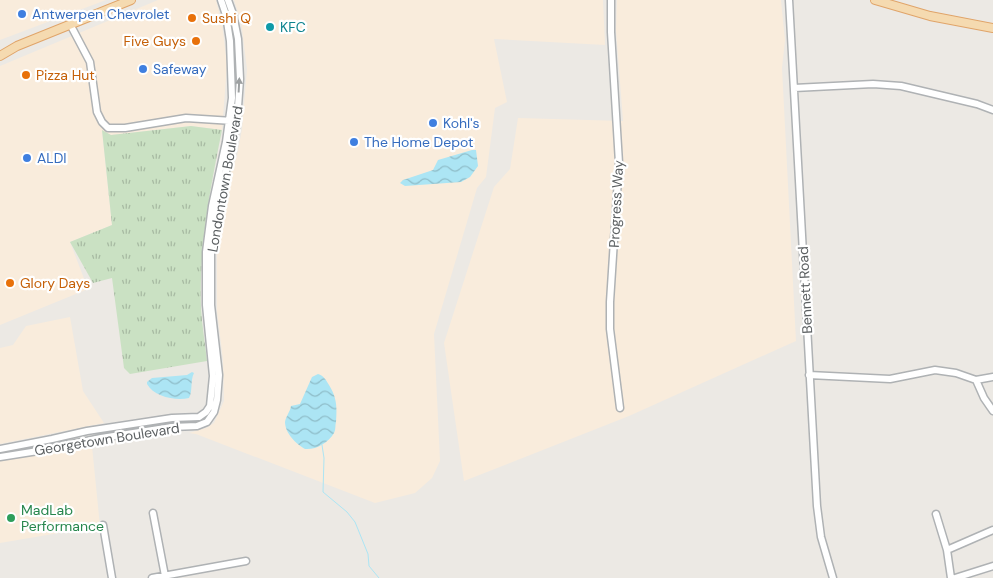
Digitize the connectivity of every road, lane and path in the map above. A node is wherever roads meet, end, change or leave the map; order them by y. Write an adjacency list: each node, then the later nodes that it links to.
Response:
1 (131, 0): 7 (main road)
2 (221, 0): 14 (street, Londontown Boulevard)
3 (228, 0): 14 (street, Londontown Boulevard, one-way to 3)
4 (610, 0): 19 (street, Progress Way)
5 (789, 0): 12 (street, Bennett Road)
6 (875, 0): 8 (main road)
7 (70, 24): 9 (main road); 14 (street)
8 (993, 28)
9 (17, 46): 10 (main road); 11 (main road)
10 (0, 49)
11 (0, 56)
12 (794, 88): 13 (street); 15 (street, Bennett Road)
13 (993, 110)
14 (234, 121): 18 (street, Londontown Boulevard)
15 (809, 375): 17 (street); 33 (street, Bennett Road)
16 (993, 376): 17 (street)
17 (976, 380): 20 (street)
18 (215, 388): 21 (street, Georgetown Boulevard); 22 (street, Georgetown Boulevard)
19 (620, 408)
20 (993, 411)
21 (0, 448)
22 (0, 457)
23 (153, 513): 30 (street)
24 (936, 514): 27 (street)
25 (103, 525): 31 (street)
26 (993, 530): 27 (street)
27 (947, 550): 34 (street)
28 (246, 561): 30 (street)
29 (993, 566): 35 (street)
30 (165, 576): 32 (street)
31 (112, 578)
32 (152, 578)
33 (834, 578)
34 (951, 578)
35 (955, 578)

